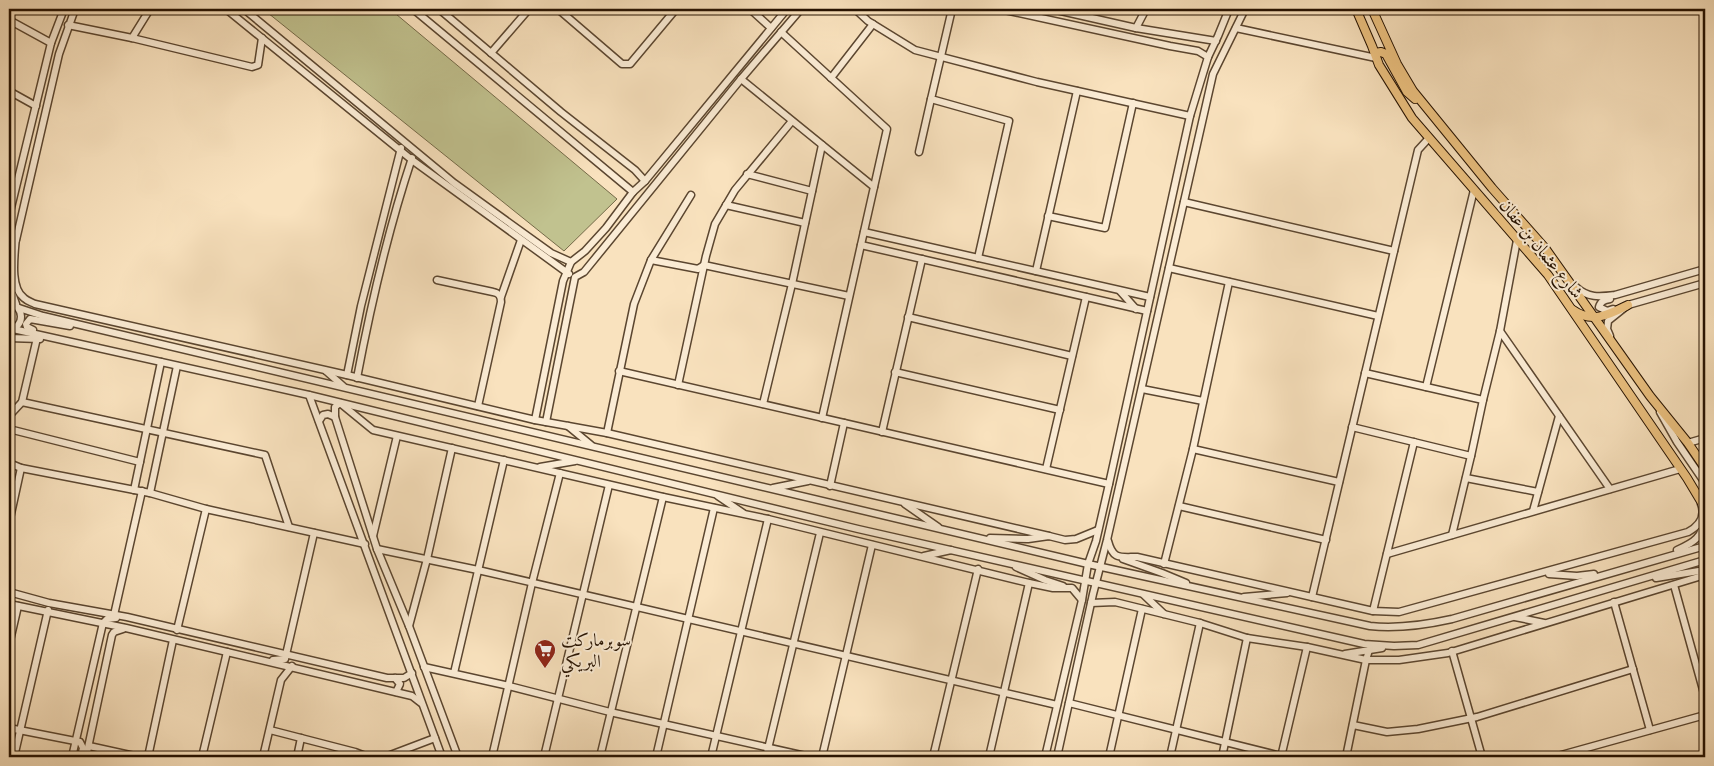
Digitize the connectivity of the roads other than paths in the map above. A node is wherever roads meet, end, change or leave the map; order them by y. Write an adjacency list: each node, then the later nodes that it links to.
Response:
1 (64, 9): 33 (street)
2 (75, 9): 25 (street)
3 (150, 9): 30 (street)
4 (226, 9): 31 (street)
5 (244, 9): 49 (street)
6 (413, 9): 62 (street)
7 (439, 9): 34 (street)
8 (528, 9): 34 (street)
9 (558, 9): 10 (street)
10 (676, 9)
11 (750, 9): 26 (street)
12 (787, 9): 26 (street)
13 (801, 9): 29 (street)
14 (855, 9): 24 (street)
15 (952, 9): 36 (street)
16 (1000, 9): 37 (street)
17 (1052, 9): 27 (street)
18 (1146, 9): 27 (street)
19 (1229, 9): 32 (street)
20 (1245, 9): 28 (street)
21 (1356, 9): 35 (main road, شارع عثمان بن عفان)
22 (1373, 9): 45 (main road, شارع عثمان بن عفان)
23 (9, 20): 33 (street)
24 (873, 24): 36 (street); 38 (street)
25 (68, 25): 30 (street); 70 (street)
26 (771, 28): 57 (street)
27 (1136, 28): 32 (street)
28 (1236, 28): 35 (street); 64 (street)
29 (781, 32): 38 (street); 39 (street)
30 (132, 38): 31 (street)
31 (262, 38): 51 (street)
32 (1216, 41): 37 (street)
33 (51, 43): 44 (street)
34 (491, 52): 57 (street)
35 (1376, 55): 45 (main road); 48 (main road, شارع عثمان بن عفان)
36 (940, 56): 41 (street); 42 (street)
37 (1208, 57): 46 (street)
38 (831, 78): 59 (street)
39 (741, 79): 47 (street); 86 (street)
40 (9, 91): 44 (street)
41 (1077, 91): 43 (street); 67 (street)
42 (931, 99): 53 (street); 75 (street)
43 (1133, 103): 46 (street); 67 (street)
44 (36, 106): 58 (street)
45 (1426, 108): 88 (main road, شارع عثمان بن عفان)
46 (1190, 116): 97 (street)
47 (792, 120): 50 (street); 55 (street)
48 (1428, 138): 60 (main road, شارع عثمان بن عفان); 74 (street)
49 (403, 142): 51 (street); 52 (street)
50 (822, 145): 59 (street); 61 (street)
51 (401, 151): 54 (street); 124 (street)
52 (415, 151): 54 (street); 78 (street)
53 (919, 152)
54 (412, 160): 71 (street); 125 (street)
55 (748, 174): 61 (street); 65 (street)
56 (9, 179): 58 (street)
57 (645, 181): 62 (street)
58 (17, 182): 66 (street)
59 (874, 188): 69 (street)
60 (1474, 190): 72 (main road, شارع عثمان بن عفان); 127 (street)
61 (812, 191): 68 (street)
62 (633, 192): 78 (street)
63 (690, 196): 77 (street)
64 (1184, 202): 74 (street); 80 (street)
65 (726, 205): 68 (street); 79 (street)
66 (9, 216)
67 (1048, 216): 83 (street)
68 (805, 223): 91 (street)
69 (864, 232): 73 (street); 75 (street)
70 (16, 236): 82 (street); 98 (street)
71 (521, 240): 84 (street); 95 (street)
72 (1517, 240): 100 (main road, شارع عثمان بن عفان); 112 (street)
73 (861, 244): 76 (street); 94 (street)
74 (1394, 251): 106 (street)
75 (978, 258): 83 (street)
76 (922, 259): 96 (street); 107 (street)
77 (652, 260): 79 (street); 121 (street)
78 (572, 262): 84 (street)
79 (704, 264): 91 (street); 126 (street)
80 (1170, 268): 89 (street); 129 (street)
81 (1705, 269): 93 (street)
82 (9, 270)
83 (1036, 271): 92 (street)
84 (566, 273): 86 (street); 143 (street)
85 (9, 277): 102 (street)
86 (575, 277): 145 (street)
87 (437, 280): 95 (street)
88 (1568, 280): 93 (street); 108 (main road, شارع عثمان بن عفان)
89 (1229, 282): 106 (street); 134 (street)
90 (1705, 283): 101 (street)
91 (792, 284): 94 (street); 136 (street)
92 (1119, 290): 97 (street); 103 (street)
93 (1634, 290): 101 (street)
94 (849, 296): 142 (street)
95 (501, 297): 137 (street)
96 (1086, 297): 103 (street); 117 (street)
97 (1150, 297): 104 (street)
98 (24, 298): 105 (street); 109 (street)
99 (9, 301): 102 (street)
100 (1568, 305): 108 (main road); 168 (main road, شارع عثمان بن عفان)
101 (1628, 305): 108 (main road); 116 (street)
102 (17, 306): 105 (street); 111 (street)
103 (1136, 309): 104 (street)
104 (1147, 311): 176 (street)
105 (44, 316): 110 (street)
106 (1378, 316): 123 (street)
107 (908, 317): 117 (street); 122 (street)
108 (1594, 317): 116 (main road, شارع عثمان بن عفان)
109 (114, 321): 110 (street); 120 (street)
110 (91, 327): 115 (street); 128 (street)
111 (11, 330): 115 (street)
112 (1500, 331): 132 (street); 140 (street)
113 (9, 338): 114 (street)
114 (37, 338): 115 (street); 133 (street)
115 (70, 342): 118 (street)
116 (1616, 348): 131 (main road, شارع عثمان بن عفان)
117 (1072, 356): 138 (street)
118 (161, 362): 119 (street); 149 (street)
119 (177, 366): 130 (street); 151 (street)
120 (324, 369): 124 (street); 128 (street)
121 (619, 371): 126 (street); 153 (street)
122 (895, 372): 138 (street); 152 (street)
123 (1365, 373): 127 (street); 148 (street)
124 (347, 375): 125 (street)
125 (357, 378): 137 (street)
126 (678, 385): 136 (street)
127 (1426, 387): 132 (street)
128 (346, 388): 158 (street)
129 (1142, 388): 134 (street); 205 (street)
130 (309, 395): 135 (street); 144 (street)
131 (1650, 396): 157 (main road, شارع عثمان بن عفان); 175 (street)
132 (1483, 400): 161 (street)
133 (22, 402): 139 (street); 149 (street)
134 (1203, 402): 160 (street)
135 (340, 403): 141 (street); 154 (street); 163 (street)
136 (763, 404): 142 (street)
137 (478, 406): 143 (street)
138 (1060, 410): 170 (street)
139 (9, 416)
140 (1560, 416): 180 (street); 183 (street)
141 (335, 418): 144 (street); 202 (street)
142 (822, 418): 146 (street)
143 (535, 420): 145 (street)
144 (319, 421): 207 (street)
145 (546, 422): 147 (street)
146 (844, 423): 152 (street); 178 (street)
147 (566, 425): 153 (street); 158 (street)
148 (1352, 427): 156 (street); 174 (street)
149 (148, 428): 151 (street); 164 (street)
150 (9, 429): 164 (street)
151 (163, 432): 184 (street); 196 (street)
152 (882, 432): 170 (street)
153 (607, 434): 173 (street)
154 (398, 436): 159 (street); 202 (street)
155 (1705, 438): 157 (street)
156 (1414, 442): 161 (street); 212 (street)
157 (1688, 443): 169 (main road, شارع عثمان بن عفان)
158 (592, 446): 179 (street)
159 (452, 448): 162 (street); 215 (street)
160 (1193, 449): 174 (street); 188 (street)
161 (1472, 456): 172 (street)
162 (504, 460): 167 (street); 222 (street)
163 (578, 460): 167 (street); 185 (street)
164 (140, 462): 181 (street)
165 (9, 463): 166 (street)
166 (21, 468): 181 (street); 195 (street)
167 (536, 468): 171 (street)
168 (1680, 468): 180 (street); 191 (main road, شارع عثمان بن عفان)
169 (1705, 468)
170 (1046, 469): 176 (street)
171 (560, 473): 177 (street); 230 (street)
172 (1466, 478): 183 (street); 201 (street)
173 (811, 480): 178 (street); 179 (street)
174 (1339, 482): 206 (street)
175 (1705, 483)
176 (1109, 484): 198 (street)
177 (609, 485): 186 (street); 239 (street)
178 (830, 486): 187 (street)
179 (771, 489): 197 (street)
180 (1610, 489): 192 (street)
181 (134, 490): 182 (street)
182 (142, 491): 184 (street); 253 (street)
183 (1538, 492): 192 (street)
184 (150, 493): 190 (street)
185 (715, 494): 193 (street); 211 (street)
186 (663, 497): 189 (street); 248 (street)
187 (900, 501): 197 (street); 203 (street)
188 (1179, 506): 206 (street); 220 (street)
189 (714, 508): 193 (street); 256 (street)
190 (206, 509): 196 (street); 262 (street)
191 (1704, 509): 216 (street); 226 (street)
192 (1533, 511): 201 (street)
193 (745, 515): 194 (street)
194 (768, 520): 200 (street); 263 (street)
195 (9, 523)
196 (289, 527): 199 (street)
197 (941, 529): 204 (street)
198 (1098, 530): 203 (street); 219 (street)
199 (314, 533): 207 (street); 275 (street)
200 (820, 533): 208 (street); 267 (street)
201 (1452, 535): 212 (street)
202 (373, 536): 210 (street)
203 (1049, 536): 204 (street)
204 (975, 537): 219 (street)
205 (1107, 540): 214 (street); 221 (street)
206 (1326, 540): 241 (street)
207 (364, 544): 283 (street)
208 (872, 545): 213 (street); 277 (street)
209 (1705, 546): 216 (street)
210 (377, 549): 215 (street); 260 (street)
211 (952, 550): 213 (street); 218 (street)
212 (1387, 554): 250 (street)
213 (923, 556): 223 (street)
214 (1117, 557): 220 (street); 235 (street)
215 (427, 559): 222 (street); 260 (street)
216 (1657, 559): 225 (street)
217 (1705, 560): 229 (street)
218 (1004, 561): 228 (street); 234 (street)
219 (1088, 564): 221 (street); 228 (street)
220 (1164, 564): 237 (street)
221 (1100, 567): 232 (street); 235 (street)
222 (478, 570): 230 (street); 284 (street)
223 (978, 570): 231 (street); 286 (street)
224 (1705, 570): 229 (street)
225 (1613, 572): 226 (street); 240 (street)
226 (1545, 573): 250 (street)
227 (1705, 575): 233 (street)
228 (1084, 580): 232 (street); 242 (street)
229 (1633, 582): 255 (street)
230 (532, 583): 239 (street); 287 (street)
231 (1029, 583): 234 (street); 289 (street)
232 (1096, 583): 238 (street); 245 (street)
233 (1674, 585): 243 (street); 290 (street)
234 (1072, 588): 242 (street)
235 (1198, 589): 240 (street)
236 (9, 592): 244 (street)
237 (1293, 593): 240 (street); 241 (street)
238 (1143, 594): 252 (street); 270 (street)
239 (582, 596): 248 (street); 291 (street)
240 (1238, 597)
241 (1312, 597): 250 (street)
242 (1082, 600): 294 (street)
243 (1614, 602): 259 (street); 282 (street)
244 (49, 603): 251 (street); 253 (street)
245 (1091, 603): 249 (street); 293 (street)
246 (9, 604): 247 (street)
247 (18, 606): 251 (street); 268 (street)
248 (637, 608): 256 (street); 295 (street)
249 (1142, 609): 252 (street); 297 (street)
250 (1373, 611)
251 (47, 612): 257 (street); 302 (street)
252 (1164, 614): 258 (street)
253 (114, 615): 254 (street)
254 (127, 617): 257 (street); 262 (street)
255 (1513, 617): 259 (street); 270 (street)
256 (687, 620): 263 (street); 299 (street)
257 (103, 623): 261 (street); 266 (street)
258 (1200, 623): 264 (street); 304 (street)
259 (1545, 623): 273 (street)
260 (409, 626): 281 (street)
261 (126, 628): 265 (street); 269 (street)
262 (178, 630): 275 (street)
263 (741, 632): 267 (street); 306 (street)
264 (1248, 638): 271 (street); 310 (street)
265 (173, 640): 274 (street); 320 (street)
266 (98, 644): 269 (street); 309 (street)
267 (793, 645): 277 (street); 312 (street)
268 (9, 646)
269 (111, 646): 311 (street)
270 (1394, 646): 272 (street)
271 (1307, 647): 276 (street); 314 (street)
272 (1369, 650): 276 (street); 278 (street)
273 (1452, 651): 278 (street); 298 (street)
274 (227, 652): 279 (street); 321 (street)
275 (286, 653): 279 (street); 285 (street)
276 (1339, 655): 278 (street)
277 (846, 656): 286 (street); 335 (street)
278 (1366, 660): 300 (street)
279 (267, 661): 280 (street)
280 (292, 666): 288 (street); 303 (street)
281 (424, 667): 284 (street); 327 (street)
282 (1633, 669): 298 (street); 305 (street)
283 (412, 673): 285 (street); 292 (street)
284 (454, 674): 287 (street)
285 (395, 678): 288 (street)
286 (950, 681): 289 (street); 336 (street)
287 (509, 686): 291 (street); 328 (street)
288 (396, 692): 292 (street)
289 (1004, 694): 294 (street); 337 (street)
290 (1705, 697)
291 (558, 699): 295 (street); 329 (street)
292 (421, 703): 308 (street)
293 (1069, 703): 297 (street); 339 (street)
294 (1057, 706): 338 (street)
295 (610, 712): 299 (street); 330 (street)
296 (1705, 714): 305 (street)
297 (1118, 716): 304 (street); 340 (street)
298 (1471, 718): 300 (street); 344 (street)
299 (664, 724): 306 (street); 331 (street)
300 (1353, 725): 343 (street)
301 (9, 728): 302 (street)
302 (20, 730): 309 (street); 315 (street)
303 (270, 730): 307 (street); 322 (street)
304 (1176, 730): 310 (street); 341 (street)
305 (1650, 730): 313 (street)
306 (716, 736): 312 (street); 332 (street)
307 (301, 738): 323 (street); 324 (street)
308 (436, 738): 325 (street); 326 (street)
309 (76, 742): 316 (street); 317 (street)
310 (1225, 742): 314 (street); 342 (street)
311 (89, 746): 318 (street); 319 (street)
312 (768, 748): 333 (street); 334 (street)
313 (1573, 755): 345 (street)
314 (1281, 756)
315 (14, 757)
316 (72, 757)
317 (81, 757)
318 (86, 757)
319 (139, 757)
320 (148, 757)
321 (202, 757)
322 (263, 757)
323 (297, 757)
324 (368, 757)
325 (385, 757)
326 (442, 757)
327 (458, 757)
328 (492, 757)
329 (544, 757)
330 (600, 757)
331 (656, 757)
332 (711, 757)
333 (766, 757)
334 (810, 757)
335 (822, 757)
336 (933, 757)
337 (989, 757)
338 (1045, 757)
339 (1057, 757)
340 (1109, 757)
341 (1170, 757)
342 (1222, 757)
343 (1346, 757)
344 (1482, 757)
345 (1554, 757)

